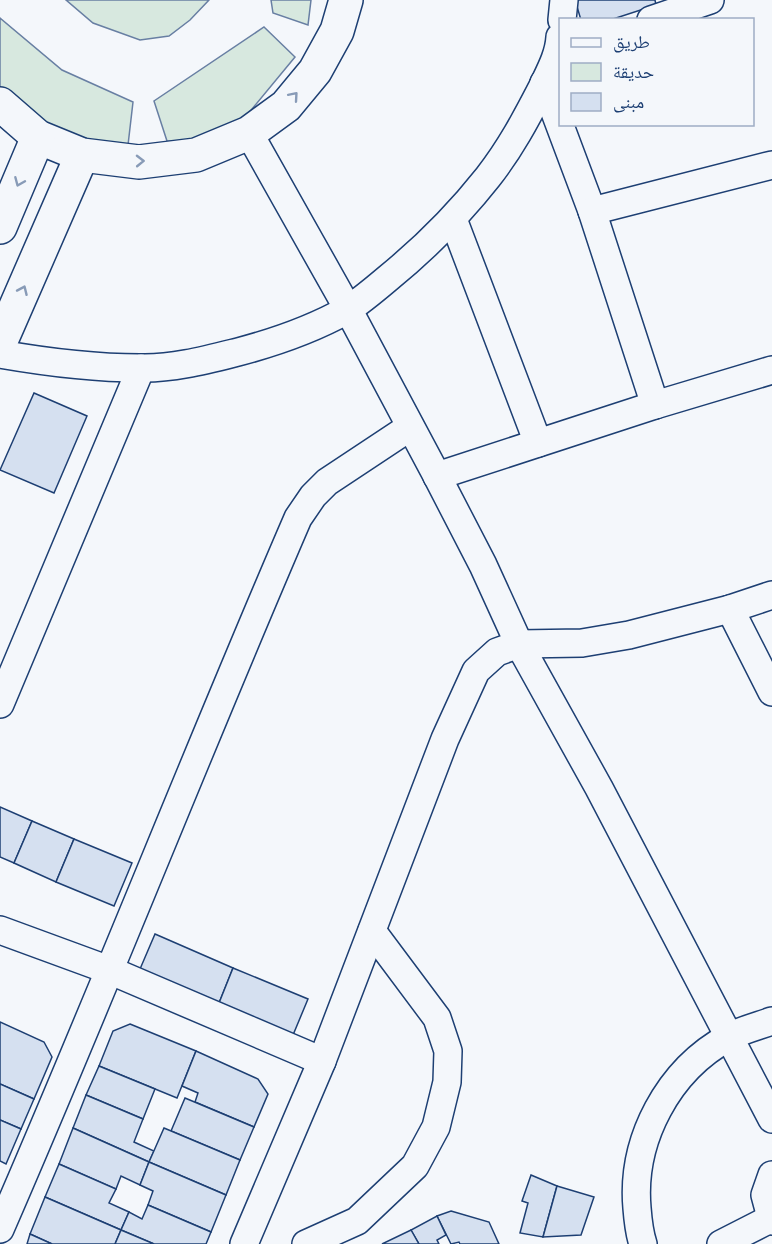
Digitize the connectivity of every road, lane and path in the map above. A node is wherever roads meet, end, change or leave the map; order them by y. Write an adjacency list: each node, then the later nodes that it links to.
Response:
1 (346, 0): 11 (street, one-way to 1)
2 (564, 0): 4 (street)
3 (710, 0): 5 (street)
4 (562, 18)
5 (657, 18)
6 (559, 47): 7 (street)
7 (544, 83): 9 (street); 16 (street)
8 (0, 104): 12 (street)
9 (559, 123)
10 (560, 126): 15 (street)
11 (249, 133): 13 (street, one-way to 11); 18 (street)
12 (38, 137): 13 (street); 17 (street, one-way to 17)
13 (82, 155): 19 (street, one-way to 13)
14 (772, 165): 15 (street)
15 (592, 211): 23 (street)
16 (453, 219): 18 (street); 25 (street)
17 (0, 227)
18 (348, 309): 21 (street); 24 (street)
19 (0, 343)
20 (0, 354): 21 (street)
21 (141, 368): 31 (street)
22 (772, 370): 23 (street)
23 (655, 405): 25 (street)
24 (410, 427): 26 (street); 34 (street)
25 (538, 443): 26 (street)
26 (437, 476): 29 (street)
27 (772, 595): 28 (street)
28 (730, 609): 29 (street); 30 (street)
29 (519, 644): 33 (street); 36 (street)
30 (772, 692)
31 (0, 704)
32 (0, 930): 34 (street)
33 (372, 931): 37 (street); 43 (street)
34 (109, 970): 37 (street); 41 (street)
35 (772, 1021): 36 (street)
36 (729, 1037): 38 (street); 44 (street)
37 (322, 1061): 42 (street)
38 (772, 1119)
39 (772, 1175): 40 (street)
40 (771, 1220): 45 (street)
41 (0, 1229)
42 (244, 1244)
43 (306, 1244)
44 (643, 1244)
45 (721, 1244)

